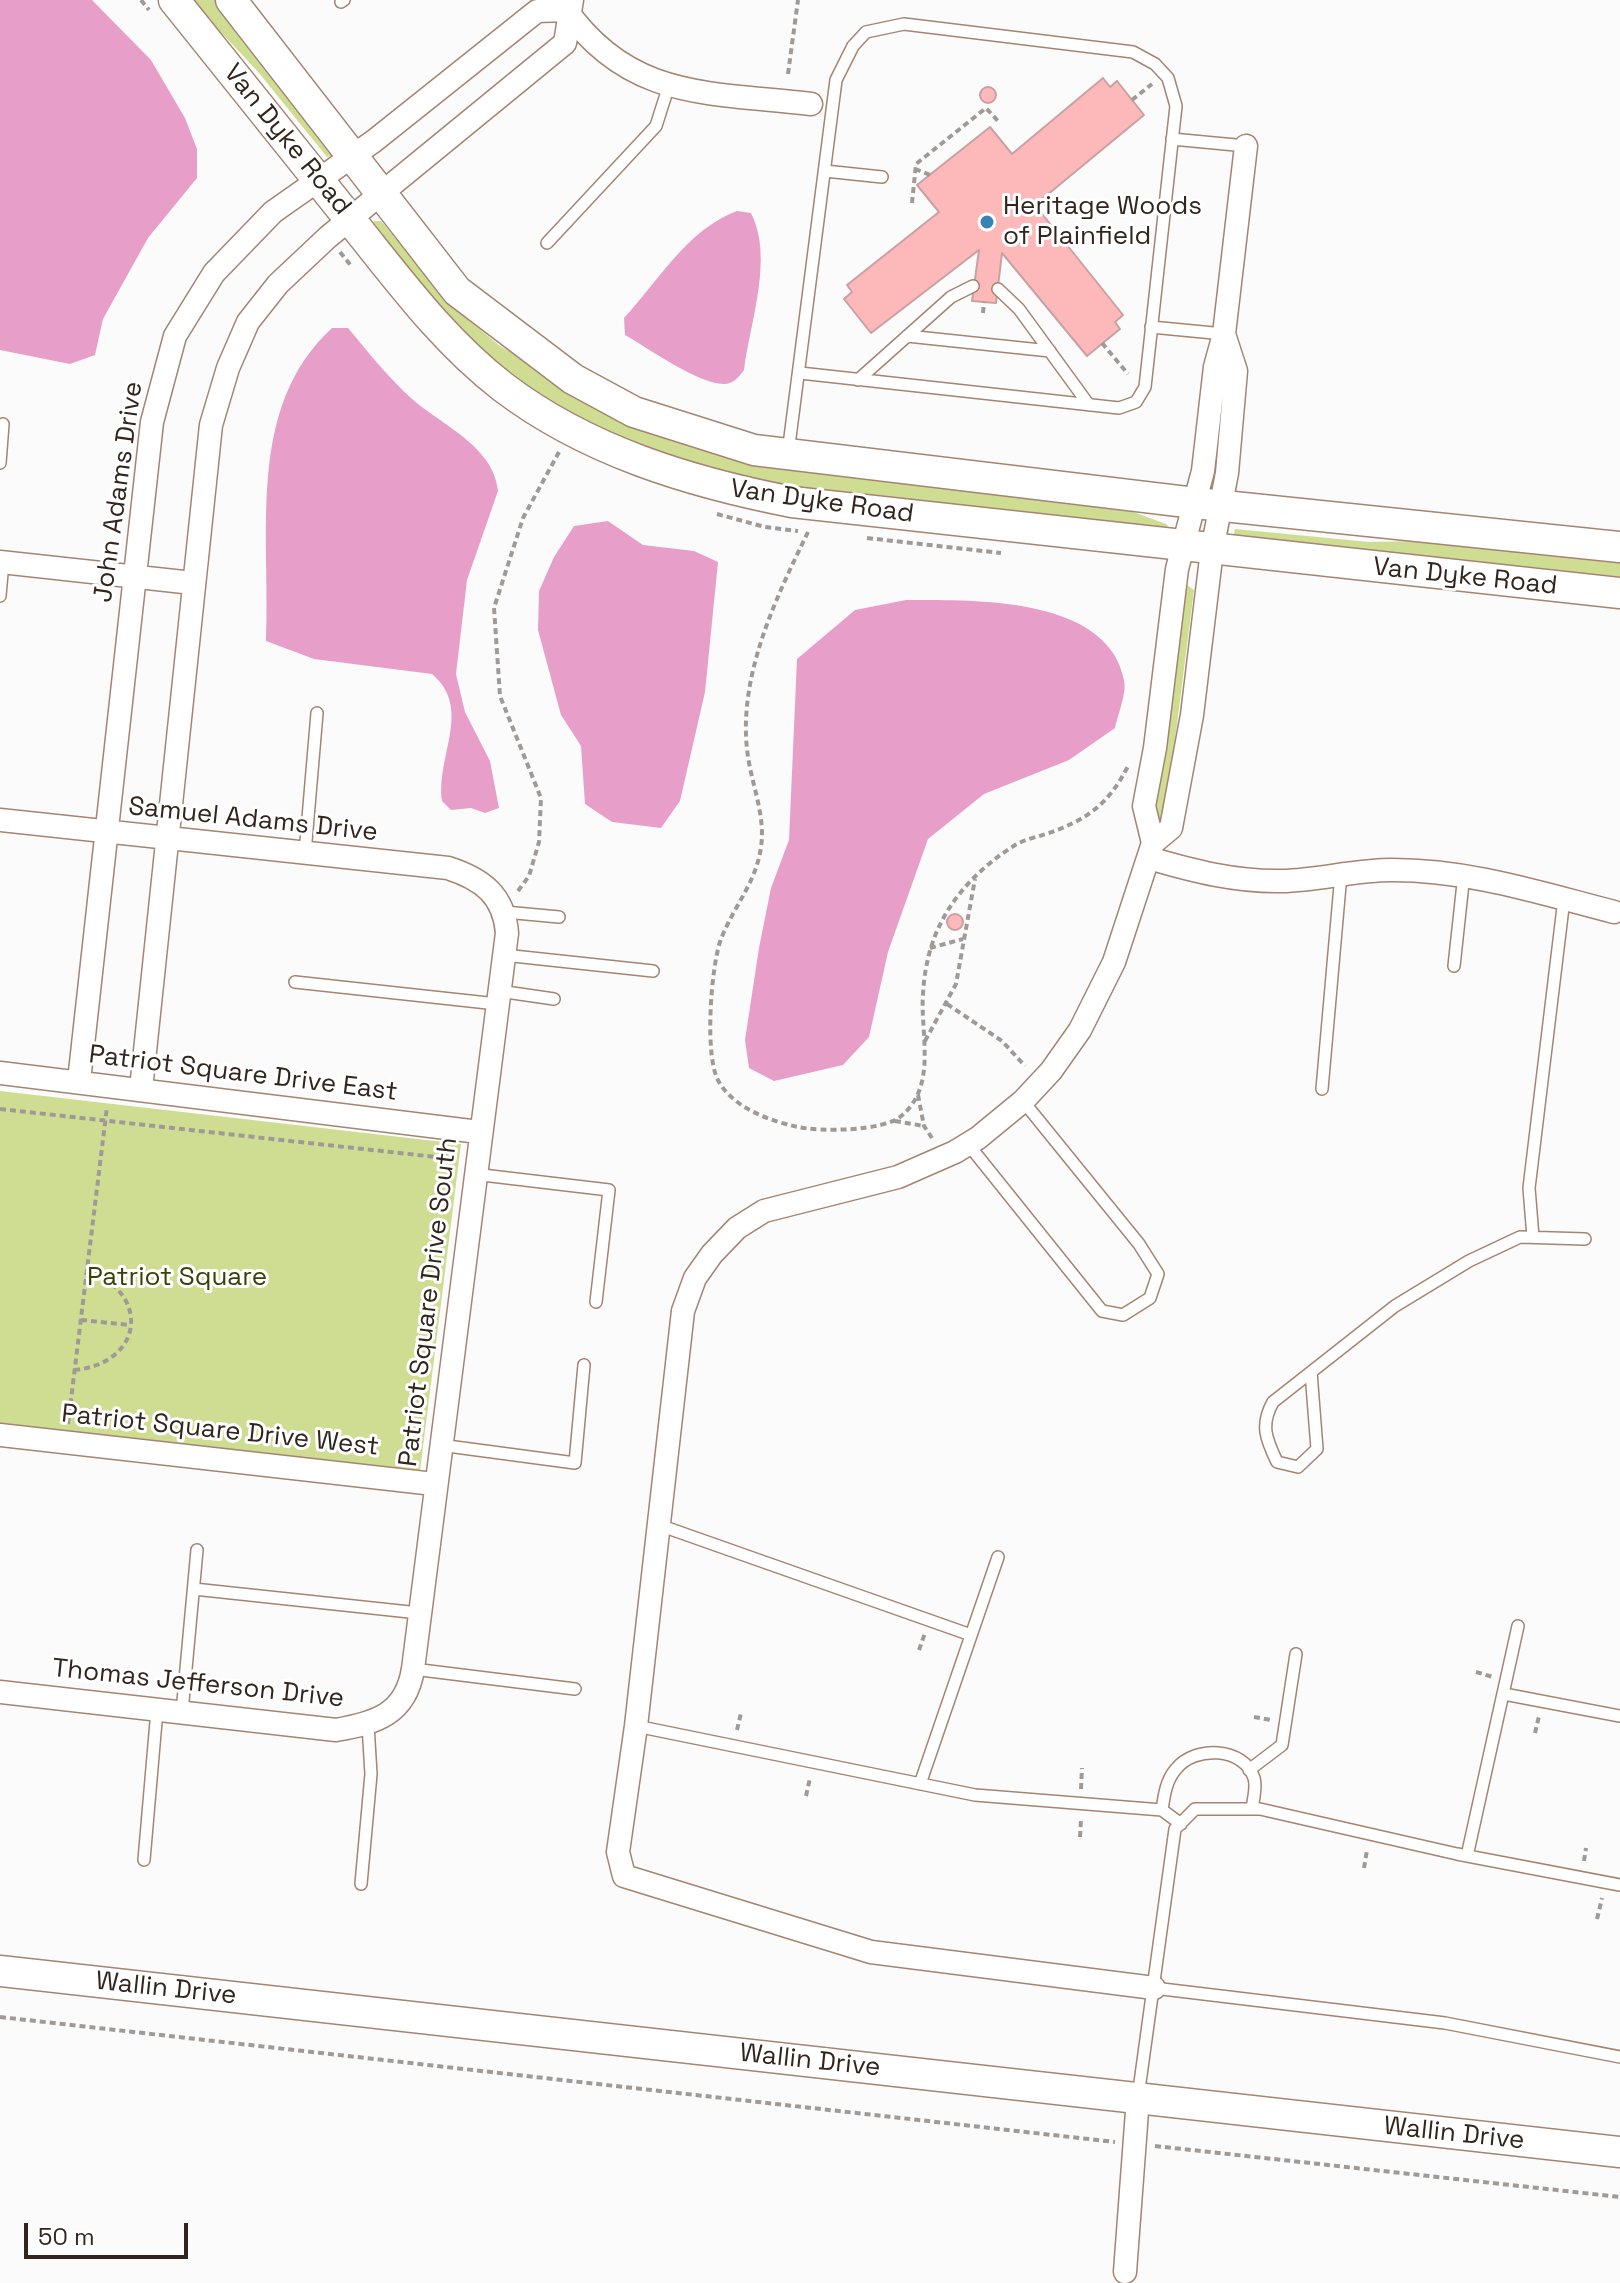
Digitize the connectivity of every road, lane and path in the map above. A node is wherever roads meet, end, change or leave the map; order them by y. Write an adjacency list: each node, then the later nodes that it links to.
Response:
1 (174, 0): 18 (street, Van Dyke Road)
2 (231, 0): 13 (street, Van Dyke Road)
3 (798, 0): 5 (path)
4 (566, 3): 7 (street); 13 (street, John Adams Drive); 19 (street)
5 (788, 74)
6 (1154, 82): 8 (path)
7 (669, 85): 9 (street); 22 (lane)
8 (1132, 100)
9 (811, 104)
10 (998, 121): 14 (path)
11 (1172, 139): 12 (lane); 15 (lane); 27 (lane)
12 (1246, 146): 28 (street)
13 (354, 154): 18 (street, John Adams Drive); 19 (street, Van Dyke Road)
14 (915, 169): 16 (path); 20 (path)
15 (825, 171): 17 (lane); 32 (lane)
16 (930, 175)
17 (882, 177)
18 (318, 180): 21 (street, Van Dyke Road); 45 (street, John Adams Drive)
19 (381, 196): 21 (street); 38 (street, Van Dyke Road)
20 (912, 203)
21 (351, 220): 43 (street, Van Dyke Road); 46 (street)
22 (547, 243)
23 (973, 286): 29 (lane)
24 (998, 289): 31 (lane)
25 (984, 302): 26 (path)
26 (983, 313)
27 (1151, 327): 28 (lane); 35 (lane)
28 (1224, 334): 40 (street)
29 (907, 336): 31 (lane); 34 (lane)
30 (1102, 343): 33 (path)
31 (1050, 351): 35 (lane)
32 (800, 373): 34 (lane); 38 (lane)
33 (1128, 374)
34 (858, 380): 35 (lane)
35 (1089, 405)
36 (3, 424): 39 (lane)
37 (560, 450): 59 (path)
38 (788, 454): 40 (street, Van Dyke Road)
39 (0, 463)
40 (1208, 504): 42 (street, Van Dyke Road); 43 (street)
41 (808, 532): 84 (path)
42 (1620, 547)
43 (1197, 549): 47 (street, Van Dyke Road); 54 (street); 54 (street)
44 (2, 562): 45 (street); 48 (lane)
45 (133, 577): 46 (street); 52 (street, John Adams Drive)
46 (193, 583): 53 (street)
47 (1620, 593)
48 (0, 596)
49 (317, 713): 55 (lane)
50 (1132, 754): 58 (path)
51 (0, 820): 52 (street, Samuel Adams Drive)
52 (107, 833): 53 (street, Samuel Adams Drive); 76 (street, John Adams Drive)
53 (165, 839): 55 (street, Samuel Adams Drive); 78 (street)
54 (1151, 850): 56 (street); 81 (street)
55 (305, 853): 61 (street, Samuel Adams Drive)
56 (1341, 874): 57 (street); 79 (lane)
57 (1464, 874): 60 (street); 67 (lane)
58 (976, 876): 64 (path); 65 (path)
59 (517, 889)
60 (1564, 899): 62 (street); 91 (lane)
61 (499, 902): 63 (lane); 66 (street, Patriot Square Drive South)
62 (1614, 912)
63 (559, 917)
64 (963, 939): 65 (path); 72 (path)
65 (930, 948): 73 (path)
66 (504, 955): 68 (lane); 70 (street, Patriot Square Drive South)
67 (1454, 966)
68 (653, 971)
69 (295, 982): 70 (lane)
70 (498, 997): 71 (lane); 86 (street, Patriot Square Drive South)
71 (554, 999)
72 (947, 1004): 73 (path); 74 (path)
73 (924, 1043): 80 (path)
74 (1029, 1070)
75 (0, 1073): 76 (street, Patriot Square Drive East)
76 (79, 1081): 77 (street, Patriot Square Drive East)
77 (110, 1085): 78 (street, Patriot Square Drive East); 83 (path)
78 (141, 1089): 86 (street, Patriot Square Drive East)
79 (1322, 1089)
80 (918, 1095): 84 (path); 85 (path)
81 (1023, 1101): 87 (street); 87 (lane)
82 (0, 1109): 83 (path)
83 (105, 1121): 89 (path); 93 (path)
84 (893, 1121): 85 (path)
85 (924, 1126): 88 (path)
86 (479, 1132): 90 (street, Patriot Square Drive South)
87 (968, 1144): 104 (street)
88 (938, 1146)
89 (445, 1158)
90 (473, 1174): 94 (lane); 102 (street, Patriot Square Drive South)
91 (1533, 1237): 92 (lane); 99 (lane)
92 (1585, 1239)
93 (87, 1270): 95 (path); 96 (path)
94 (596, 1302)
95 (80, 1320): 96 (path); 98 (path)
96 (130, 1325): 98 (path)
97 (584, 1365): 102 (lane)
98 (74, 1370): 101 (path)
99 (1311, 1372): 99 (lane)
100 (0, 1435): 101 (street, Patriot Square Drive West)
101 (65, 1442): 103 (street, Patriot Square Drive West)
102 (439, 1445): 103 (street, Patriot Square Drive South)
103 (434, 1484): 108 (street, Patriot Square Drive South)
104 (659, 1525): 111 (lane); 129 (street)
105 (197, 1550): 107 (lane)
106 (998, 1557): 111 (lane)
107 (194, 1589): 108 (lane); 121 (lane)
108 (419, 1613): 114 (street, Patriot Square Drive South)
109 (1518, 1626): 119 (lane)
110 (926, 1632): 112 (path)
111 (971, 1635): 135 (lane)
112 (919, 1650)
113 (1296, 1654): 133 (lane)
114 (413, 1669): 117 (lane); 124 (street, Patriot Square Drive South)
115 (1476, 1672): 116 (path)
116 (1495, 1677)
117 (575, 1689)
118 (0, 1692): 120 (street, Thomas Jefferson Drive)
119 (1504, 1694): 125 (lane); 145 (lane)
120 (157, 1710): 121 (street, Thomas Jefferson Drive); 146 (lane)
121 (182, 1712): 128 (street, Thomas Jefferson Drive)
122 (741, 1713): 130 (path)
123 (1539, 1715): 131 (path)
124 (390, 1716): 128 (street, Thomas Jefferson Drive)
125 (1620, 1716)
126 (1254, 1717): 127 (path)
127 (1273, 1720)
128 (368, 1725): 149 (lane)
129 (636, 1726): 135 (lane); 154 (street)
130 (737, 1732)
131 (1535, 1733)
132 (1082, 1768): 136 (path)
133 (1249, 1770): 138 (lane); 139 (lane)
134 (810, 1776): 137 (path)
135 (920, 1784): 139 (lane)
136 (1081, 1789)
137 (806, 1796)
138 (1252, 1809): 141 (lane); 145 (lane)
139 (1162, 1810): 141 (lane)
140 (1082, 1816): 142 (path)
141 (1181, 1824): 154 (lane)
142 (1080, 1837)
143 (1369, 1845): 148 (path)
144 (1586, 1848): 147 (path)
145 (1467, 1856): 150 (lane)
146 (144, 1860)
147 (1583, 1865)
148 (1364, 1868)
149 (361, 1884)
150 (1620, 1885)
151 (1602, 1898): 152 (path)
152 (1597, 1919)
153 (0, 1971): 157 (street, Wallin Drive)
154 (1154, 1988): 156 (lane); 157 (lane)
155 (0, 2017): 158 (path)
156 (1620, 2057)
157 (1138, 2098): 160 (street, Wallin Drive); 162 (street)
158 (1114, 2142)
159 (1151, 2146): 161 (path)
160 (1620, 2152)
161 (1620, 2197)
162 (1126, 2279)

